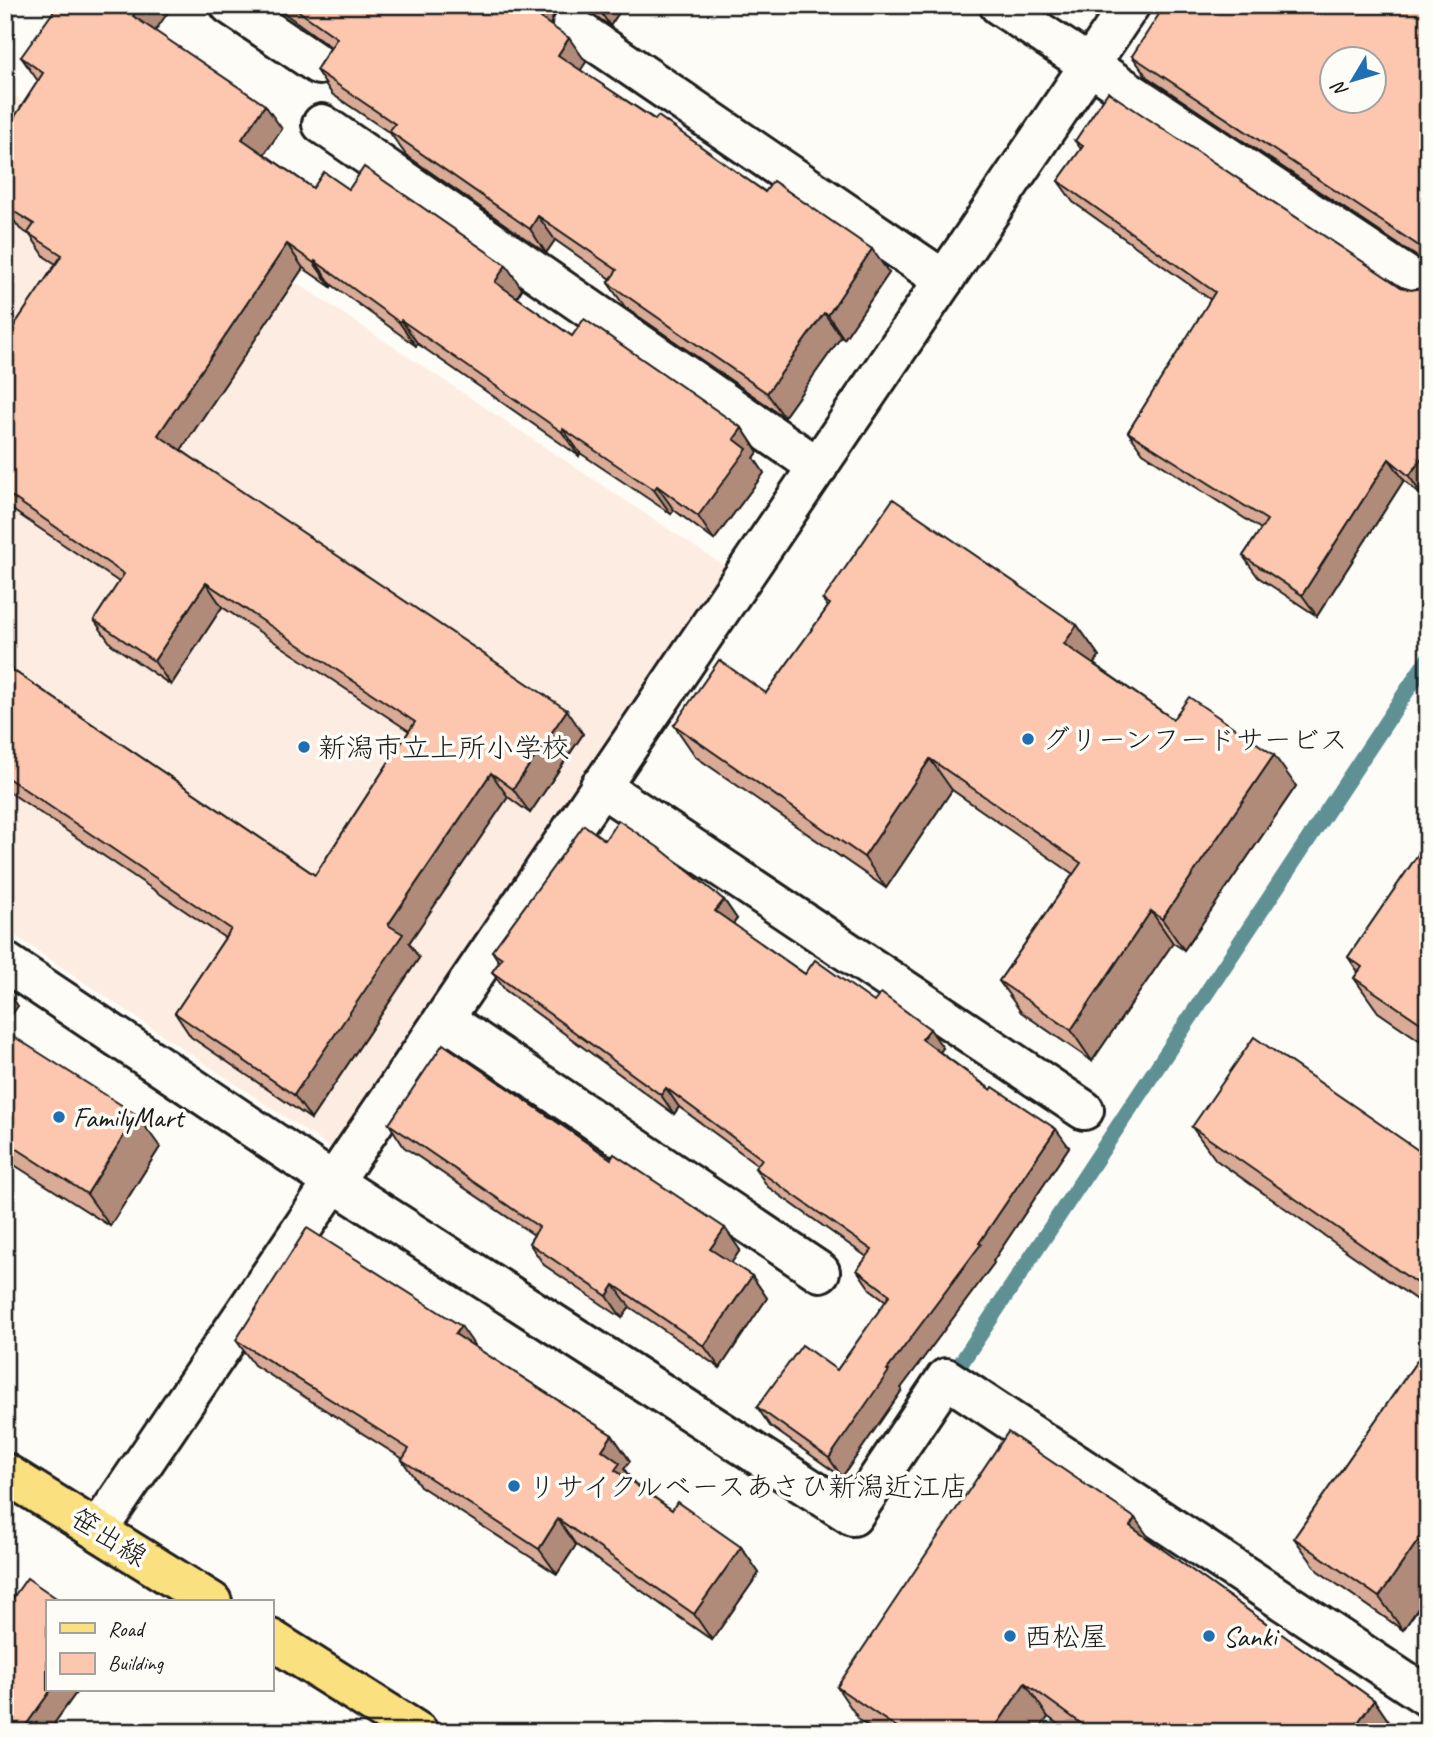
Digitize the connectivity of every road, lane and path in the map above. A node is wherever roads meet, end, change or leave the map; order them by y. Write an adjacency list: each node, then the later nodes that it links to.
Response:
1 (230, 5): 5 (street)
2 (999, 5): 6 (street)
3 (1130, 5): 6 (street)
4 (572, 26): 8 (street)
5 (319, 65)
6 (1090, 66): 8 (street); 9 (street)
7 (322, 124): 10 (street)
8 (944, 280): 10 (street)
9 (1428, 290)
10 (818, 467): 11 (street)
11 (600, 786): 13 (street); 14 (street)
12 (5, 962): 15 (street)
13 (444, 1019): 15 (street); 16 (street)
14 (1084, 1110)
15 (333, 1182): 18 (street); 21 (street)
16 (820, 1272)
17 (5, 1472): 18 (main road, 笹出線)
18 (98, 1530): 19 (main road, 笹出線)
19 (209, 1600)
20 (273, 1640): 22 (main road)
21 (1428, 1697)
22 (418, 1732)

